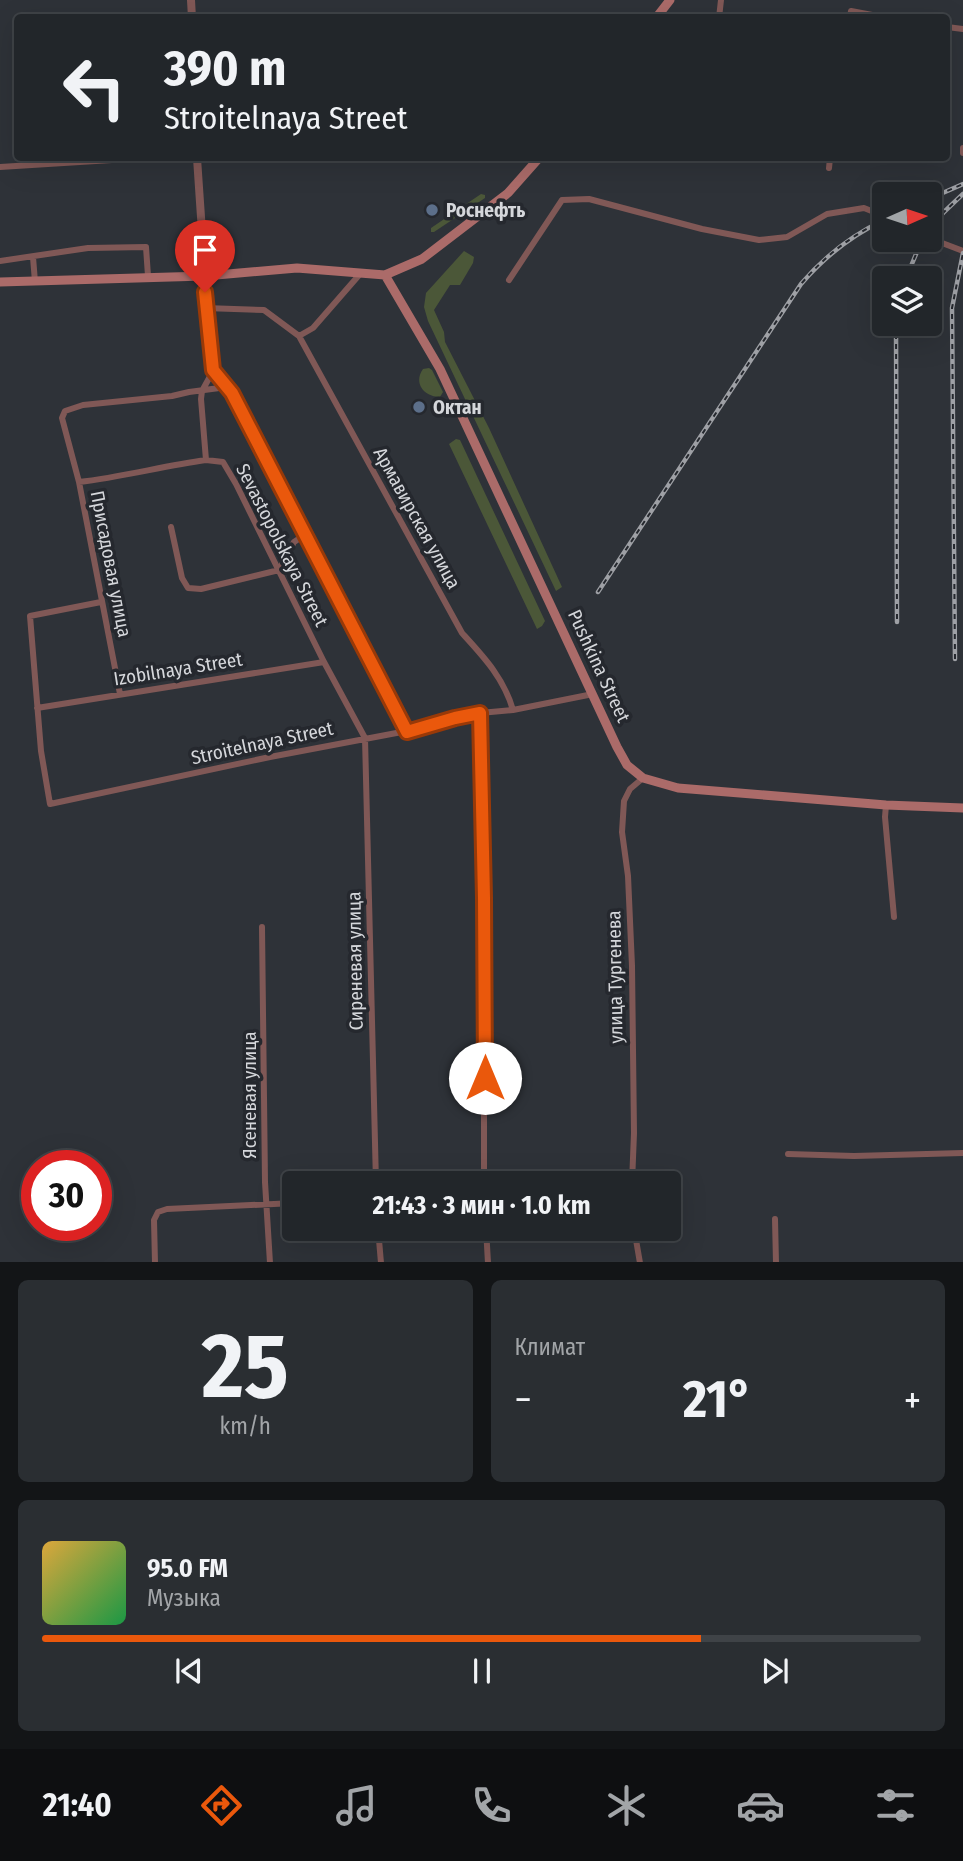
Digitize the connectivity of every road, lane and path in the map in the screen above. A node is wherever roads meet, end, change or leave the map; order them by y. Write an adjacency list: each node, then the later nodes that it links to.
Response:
1 (670, 0): 2 (main road)
2 (659, 14)
3 (851, 14): 4 (street)
4 (867, 14)
5 (96, 161): 9 (street)
6 (197, 161): 19 (street)
7 (536, 161): 17 (main road)
8 (830, 161): 10 (street)
9 (0, 167)
10 (829, 168)
11 (872, 211): 20 (street)
12 (942, 243): 13 (street)
13 (963, 251)
14 (33, 257): 15 (street); 18 (street); 22 (street)
15 (0, 261)
16 (360, 274): 17 (main road); 19 (main road); 24 (street)
17 (385, 275): 36 (main road, Pushkina Street)
18 (148, 276): 19 (main road); 22 (main road)
19 (205, 276): 23 (street)
20 (509, 279)
21 (0, 282): 22 (main road)
22 (35, 282)
23 (205, 308): 24 (street, Армавирская улица); 25 (street)
24 (299, 336): 38 (street, Армавирская улица)
25 (213, 370): 26 (street); 27 (street, Sevastopolskaya Street)
26 (227, 387): 27 (street, Присадовая улица); 31 (street)
27 (202, 391): 28 (street, Sevastopolskaya Street); 29 (street, Присадовая улица)
28 (206, 460): 29 (street, Присадовая улица); 32 (street, Sevastopolskaya Street)
29 (79, 482): 33 (street, Присадовая улица)
30 (171, 527): 32 (street)
31 (306, 534): 32 (street); 40 (street)
32 (279, 570): 34 (street, Sevastopolskaya Street)
33 (101, 602): 35 (street, Присадовая улица); 37 (street)
34 (324, 662): 35 (street, Izobilnaya Street); 41 (street, Sevastopolskaya Street)
35 (120, 694): 37 (street, Izobilnaya Street)
36 (593, 694): 38 (street, Stroitelnaya Street); 42 (main road, Pushkina Street)
37 (37, 708): 41 (street, Stroitelnaya Street)
38 (513, 710): 39 (street, Stroitelnaya Street)
39 (480, 713): 40 (street, Stroitelnaya Street); 50 (street)
40 (407, 732): 41 (street, Stroitelnaya Street)
41 (365, 738): 49 (street, Сиреневая улица)
42 (643, 778): 43 (main road); 51 (street, улица Тургенева)
43 (886, 805): 44 (main road); 45 (street)
44 (963, 808)
45 (894, 917)
46 (262, 927): 52 (street, Ясеневая улица)
47 (963, 1153): 48 (street)
48 (788, 1154)
49 (376, 1171)
50 (484, 1171)
51 (632, 1171)
52 (266, 1203): 53 (street); 58 (street); 59 (street, Ясеневая улица)
53 (282, 1203)
54 (775, 1219): 63 (street)
55 (379, 1241): 60 (street)
56 (487, 1241): 61 (street)
57 (636, 1241): 62 (street)
58 (155, 1262)
59 (270, 1262)
60 (380, 1262)
61 (488, 1262)
62 (640, 1262)
63 (776, 1262)

